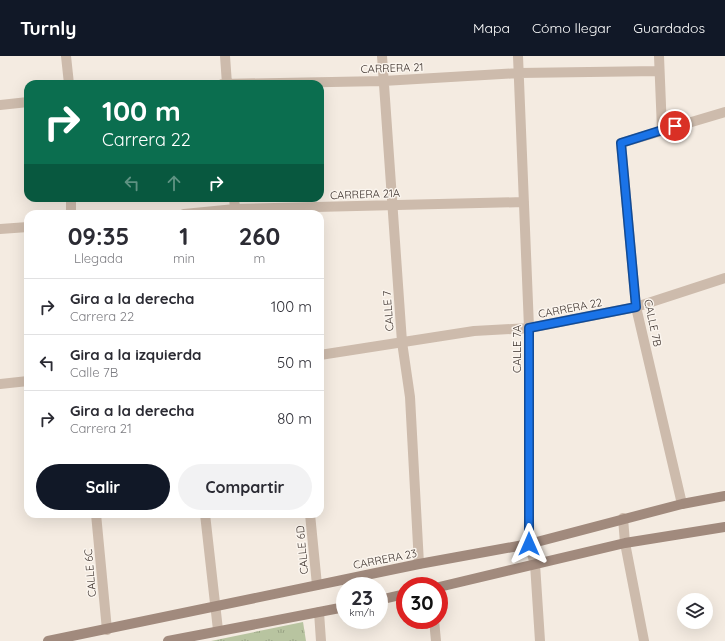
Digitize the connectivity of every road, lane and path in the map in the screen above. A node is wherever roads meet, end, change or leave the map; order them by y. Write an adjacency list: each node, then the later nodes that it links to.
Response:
1 (66, 56): 8 (street)
2 (225, 56): 9 (street)
3 (382, 56): 10 (street, CALLE 7)
4 (518, 56): 7 (street, CALLE 7A)
5 (659, 56): 6 (street)
6 (659, 71): 7 (street, CARRERA 21); 15 (street)
7 (519, 73): 10 (street, CARRERA 21); 17 (street, CALLE 7A)
8 (69, 80)
9 (227, 80)
10 (383, 81): 11 (street, CARRERA 21); 18 (street, CALLE 7)
11 (324, 82)
12 (24, 102): 13 (street)
13 (0, 105)
14 (725, 112): 15 (street)
15 (662, 130): 26 (street, CALLE 7B)
16 (234, 202): 19 (street)
17 (524, 202): 18 (street, CARRERA 21A); 27 (street, CALLE 7A)
18 (392, 204): 22 (street, CARRERA 21A); 28 (street, CALLE 7)
19 (235, 209): 20 (street, CARRERA 21A); 21 (street, CARRERA 21A)
20 (225, 210)
21 (261, 210)
22 (302, 210)
23 (24, 227): 24 (street)
24 (0, 229)
25 (725, 278): 26 (street, CARRERA 22)
26 (636, 307): 27 (street, CARRERA 22); 33 (street, CALLE 7B)
27 (529, 328): 28 (street, CARRERA 22); 40 (street, CALLE 7A)
28 (402, 342): 29 (street, CARRERA 22); 41 (street, CALLE 7)
29 (324, 353)
30 (24, 381): 31 (street)
31 (0, 384)
32 (725, 496): 33 (main road, CARRERA 23)
33 (682, 504): 37 (main road, CARRERA 23)
34 (96, 518): 49 (street, CALLE 6C)
35 (205, 518): 45 (street)
36 (310, 518): 43 (street, CALLE 6D)
37 (623, 518): 39 (street); 40 (main road, CARRERA 23)
38 (725, 527): 39 (main road)
39 (625, 543): 42 (main road); 56 (street)
40 (529, 544): 41 (main road, CARRERA 23); 42 (street, CALLE 7A)
41 (419, 564): 43 (main road, CARRERA 23)
42 (535, 564): 44 (main road); 55 (street, CALLE 7A)
43 (317, 585): 45 (main road, CARRERA 23)
44 (448, 585)
45 (215, 607): 49 (main road, CARRERA 23); 50 (street)
46 (336, 609): 47 (main road)
47 (319, 612): 50 (main road); 53 (street)
48 (435, 629): 54 (street)
49 (107, 630): 51 (main road, CARRERA 23)
50 (218, 630): 52 (main road)
51 (48, 641)
52 (168, 641)
53 (321, 641)
54 (436, 641)
55 (540, 641)
56 (644, 641)

